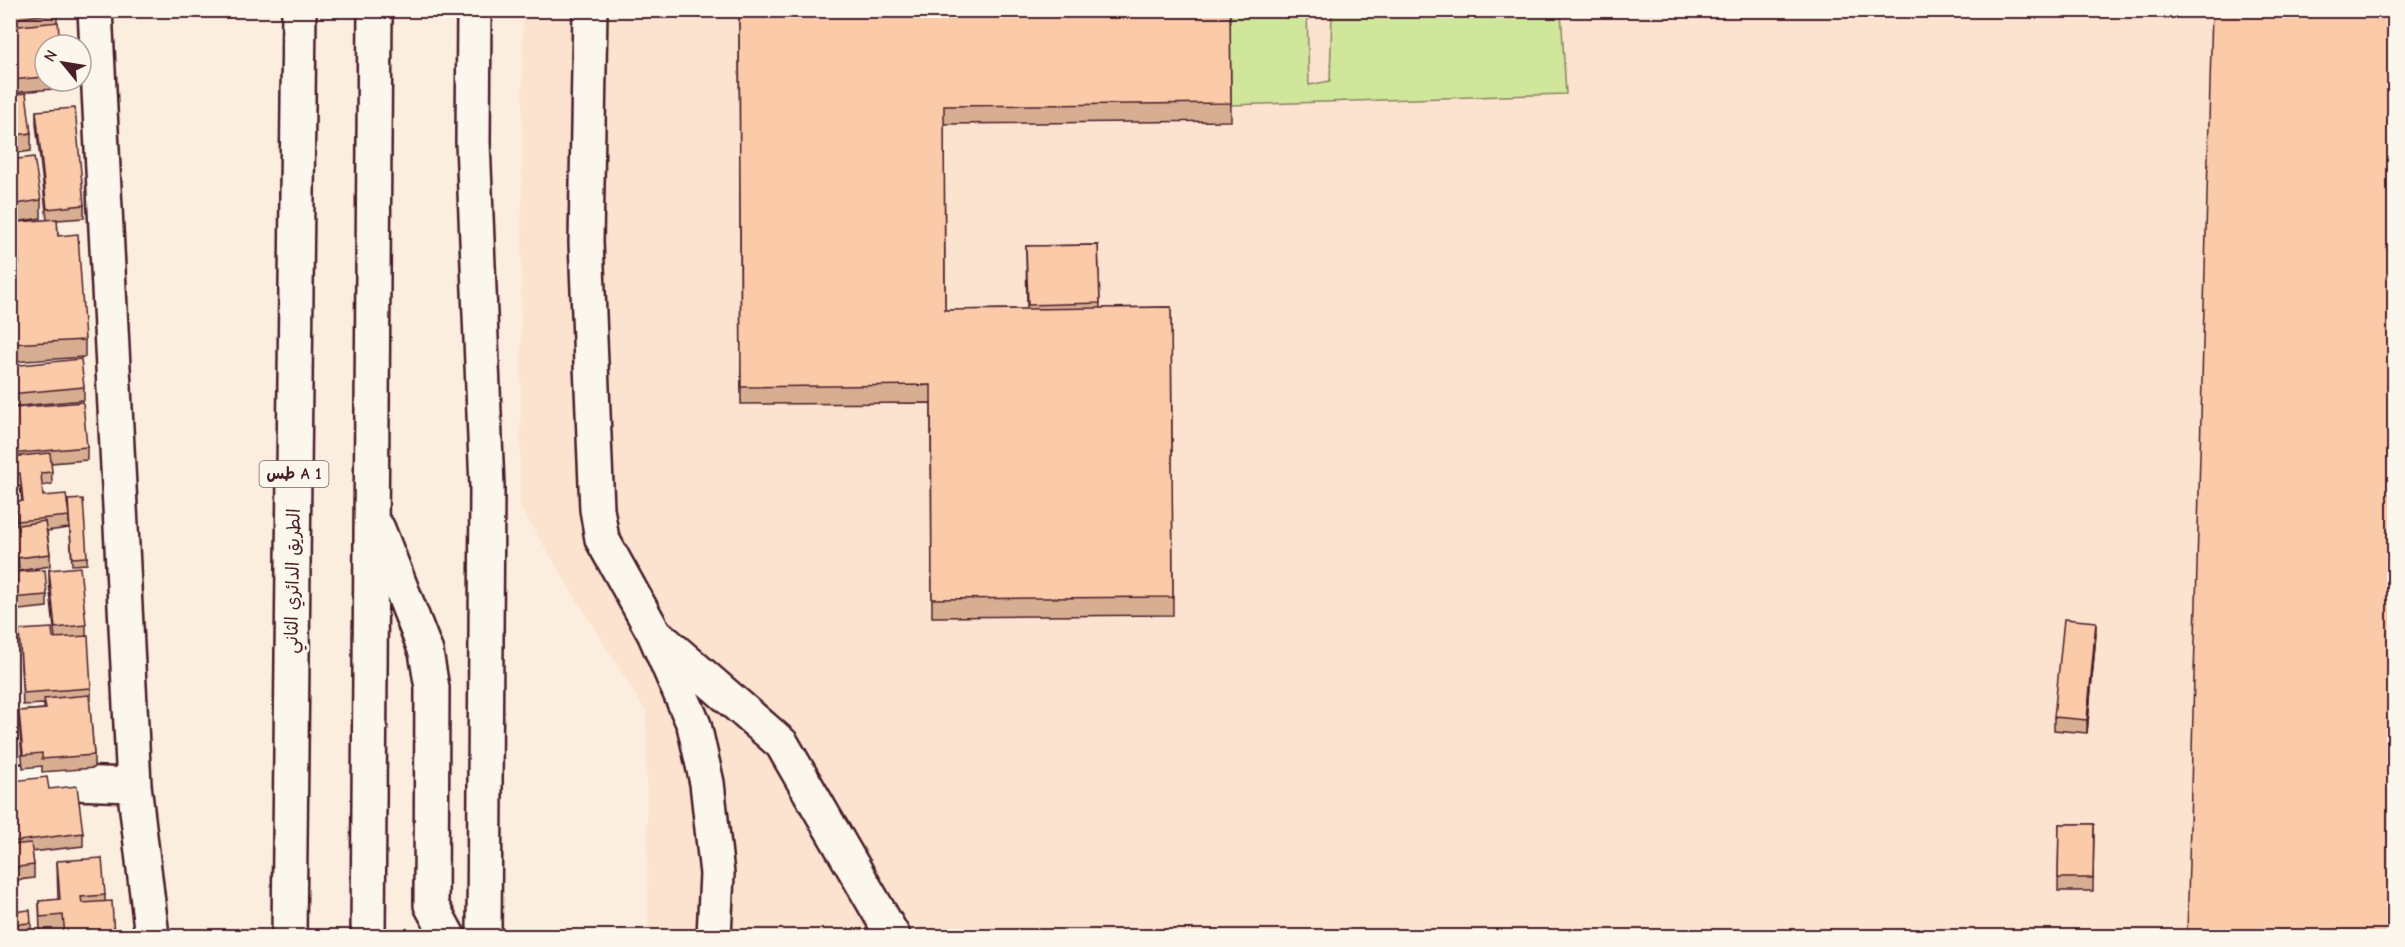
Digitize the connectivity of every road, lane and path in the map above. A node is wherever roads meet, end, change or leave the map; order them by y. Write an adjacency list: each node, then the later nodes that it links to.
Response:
1 (95, 10): 9 (main road)
2 (299, 10): 11 (main road, الطريق الدائري الثاني / طس A 1)
3 (375, 10): 6 (main road)
4 (474, 10): 14 (main road)
5 (590, 10): 7 (main road)
6 (371, 512): 12 (main road); 13 (main road)
7 (654, 633): 15 (main road); 16 (main road)
8 (10, 781): 9 (main road)
9 (134, 784): 10 (main road)
10 (152, 936)
11 (289, 936)
12 (368, 936)
13 (448, 936)
14 (484, 936)
15 (714, 936)
16 (893, 936)

